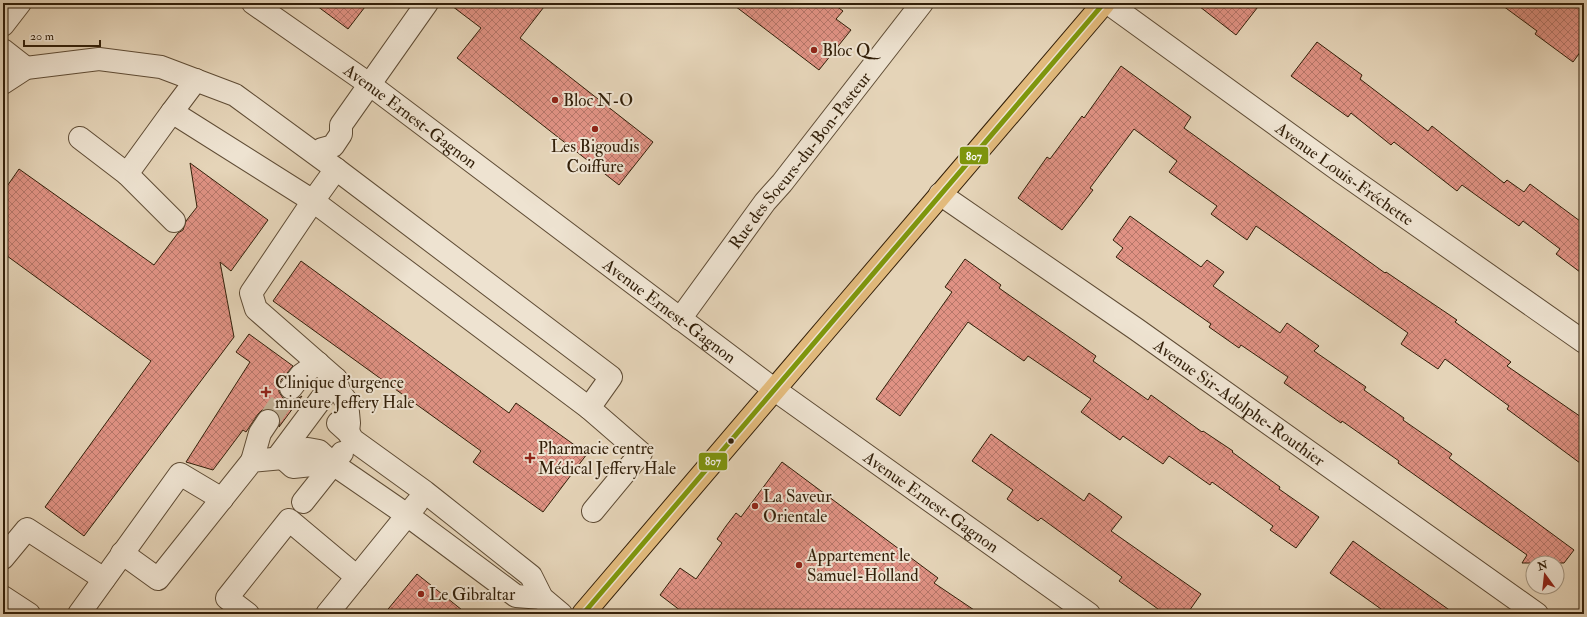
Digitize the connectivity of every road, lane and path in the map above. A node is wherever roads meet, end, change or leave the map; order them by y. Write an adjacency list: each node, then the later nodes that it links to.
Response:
1 (20, 3): 7 (street)
2 (253, 3): 12 (street, Avenue Ernest-Gagnon)
3 (427, 3): 12 (street)
4 (922, 3): 21 (street, Rue des Soeurs-du-Bon-Pasteur)
5 (1104, 3): 18 (main road)
6 (1108, 3): 22 (street, Avenue Louis-Fréchette)
7 (3, 25)
8 (3, 50): 9 (street)
9 (26, 68): 10 (street); 11 (street)
10 (196, 80): 13 (street); 15 (street)
11 (3, 83)
12 (369, 84): 15 (street); 21 (street, Avenue Ernest-Gagnon)
13 (172, 112): 17 (street); 19 (street)
14 (80, 138): 17 (street)
15 (320, 152): 16 (street)
16 (336, 169): 19 (street); 27 (street)
17 (127, 174): 20 (street)
18 (940, 194): 26 (main road); 51 (street, Avenue Sir-Adolphe-Routhier)
19 (313, 201): 23 (street); 27 (street)
20 (174, 221)
21 (680, 319): 26 (street, Avenue Ernest-Gagnon)
22 (1584, 342)
23 (318, 363): 24 (street); 25 (street)
24 (337, 385): 29 (street); 30 (street)
25 (291, 388)
26 (775, 390): 49 (main road); 50 (street, Avenue Ernest-Gagnon)
27 (589, 408): 36 (street)
28 (268, 421): 31 (street)
29 (350, 436): 32 (street); 33 (street)
30 (280, 458): 31 (street); 32 (street)
31 (252, 461): 34 (street)
32 (330, 461): 35 (street); 37 (street)
33 (425, 492): 37 (street); 43 (street)
34 (222, 499): 38 (street); 38 (street)
35 (303, 502)
36 (594, 511)
37 (407, 515): 40 (street); 43 (street)
38 (122, 553): 41 (street)
39 (3, 558): 41 (street)
40 (357, 577): 46 (street); 47 (street)
41 (104, 579): 45 (street)
42 (3, 597): 44 (street)
43 (542, 598): 48 (street)
44 (29, 614)
45 (79, 614)
46 (248, 614)
47 (327, 614)
48 (561, 614)
49 (584, 614)
50 (1089, 614)
51 (1537, 614)

